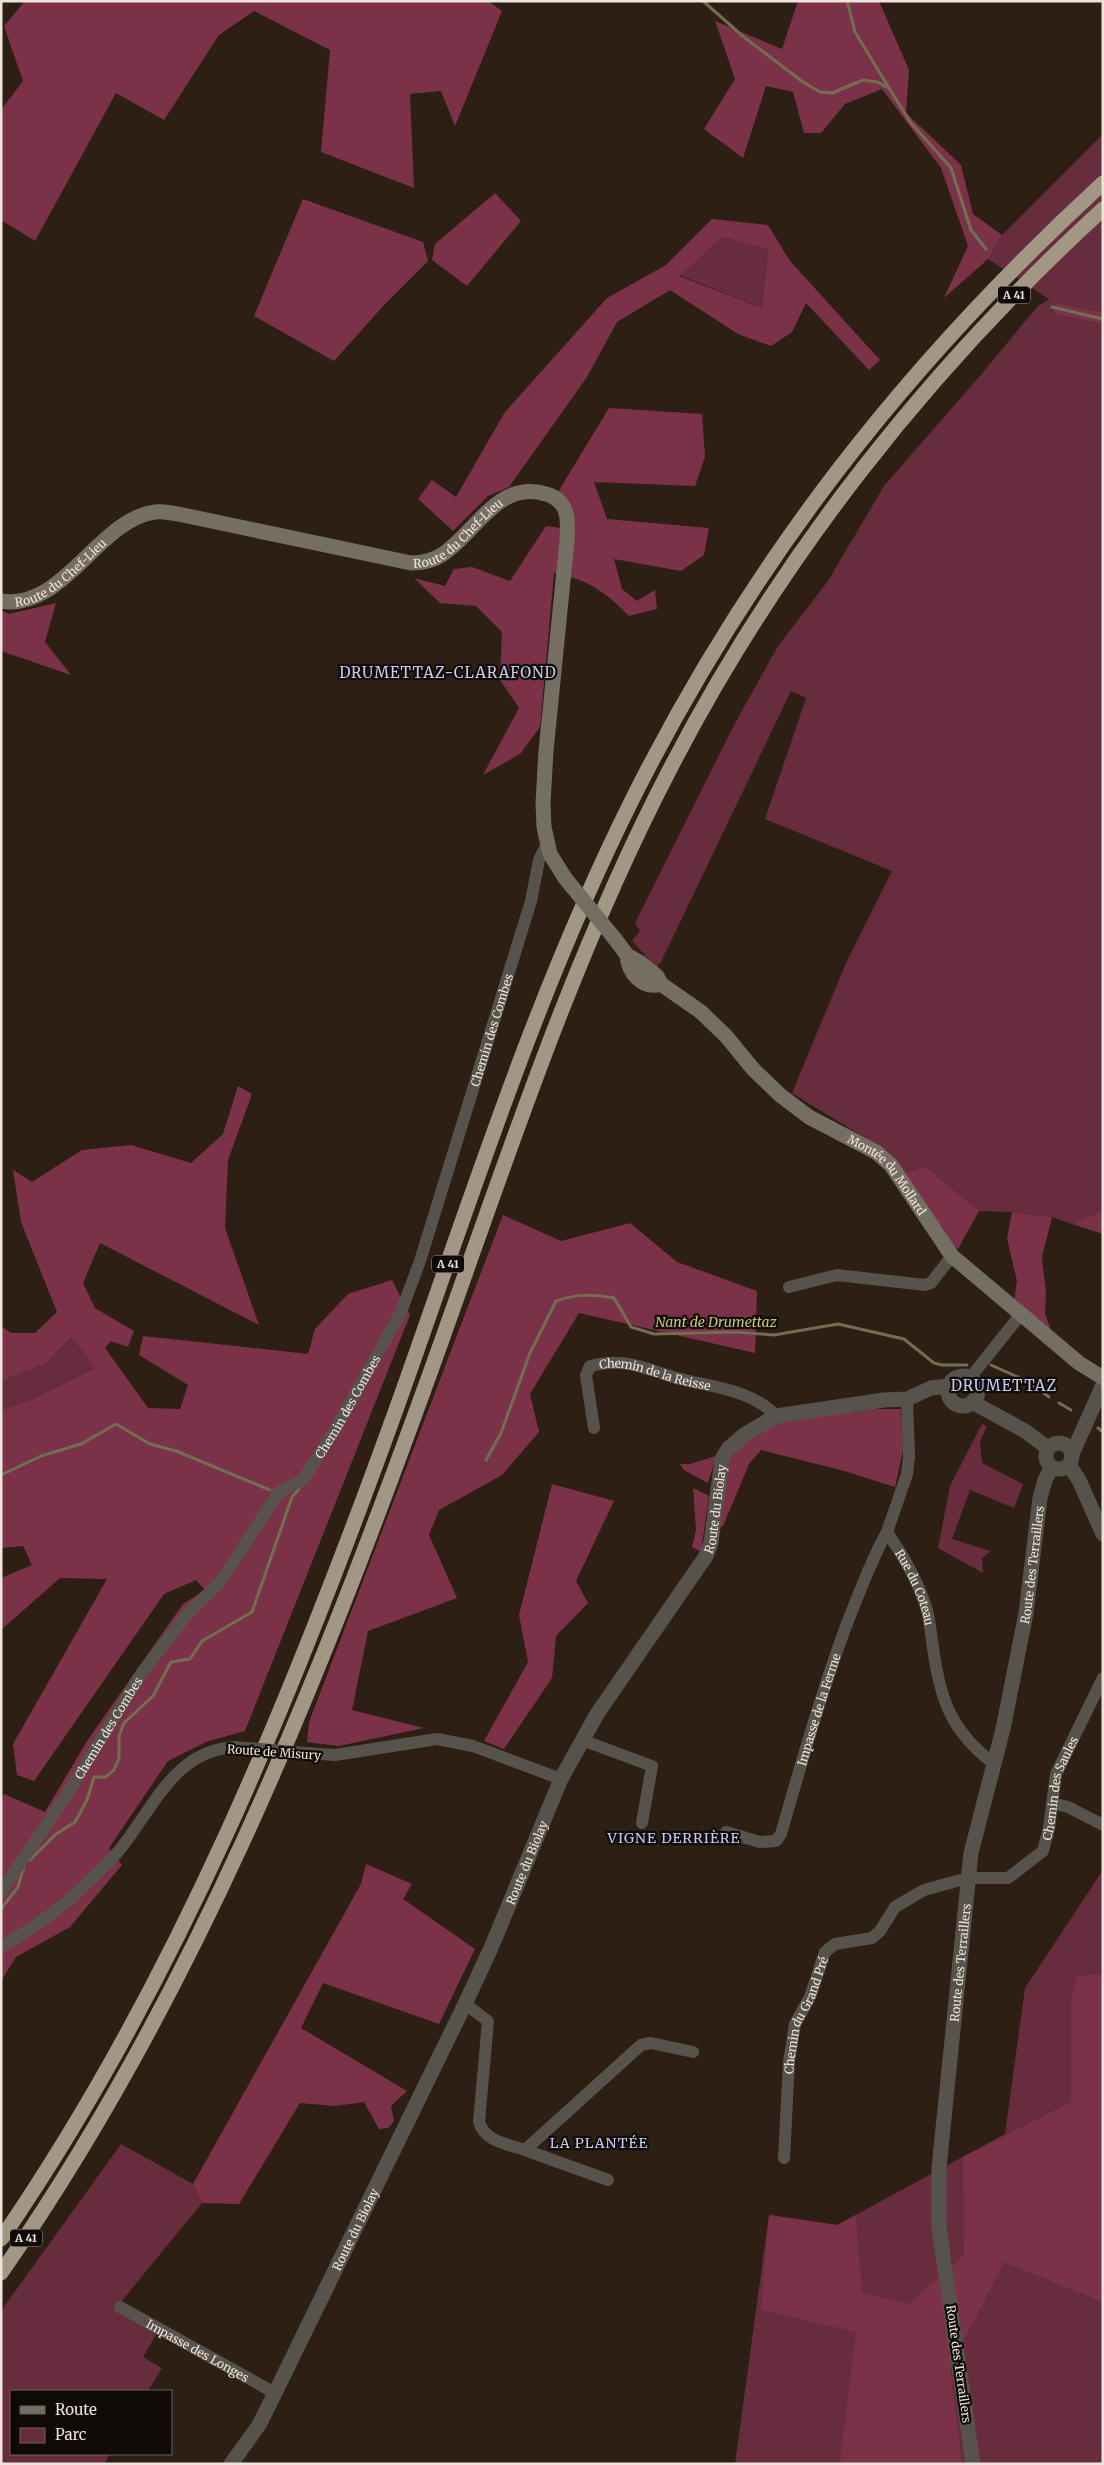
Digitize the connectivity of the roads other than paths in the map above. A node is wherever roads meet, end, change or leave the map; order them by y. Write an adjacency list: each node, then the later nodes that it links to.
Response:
1 (1103, 183): 36 (highway, A 41)
2 (1099, 212): 37 (highway, A 41)
3 (1, 601): 4 (main road, Route du Chef-Lieu)
4 (548, 842): 5 (main road, Route du Chef-Lieu); 29 (street, Chemin des Combes)
5 (565, 878): 6 (main road, Montée du Mollard, bridge)
6 (952, 1256): 7 (street); 8 (main road, Montée du Mollard)
7 (789, 1287)
8 (1021, 1314): 9 (street); 10 (main road, Montée du Mollard)
9 (970, 1378): 12 (street); 14 (street)
10 (1103, 1378)
11 (1103, 1385): 17 (street)
12 (949, 1390): 13 (street, Route du Biolay); 14 (street)
13 (913, 1397): 15 (street, Route du Biolay); 18 (street)
14 (974, 1399): 17 (street)
15 (776, 1416): 16 (street, Chemin de la Reisse); 21 (street, Route du Biolay)
16 (594, 1428)
17 (1063, 1452): 19 (street); 22 (street, Route des Terraillers)
18 (887, 1532): 22 (street, Rue du Coteau); 27 (street, Impasse de la Ferme)
19 (1103, 1534)
20 (1103, 1678): 24 (street, Chemin des Saules)
21 (582, 1740): 23 (street, Route du Biolay); 25 (street)
22 (993, 1763): 28 (street, Route des Terraillers)
23 (561, 1779): 30 (street, Route de Misury, bridge); 31 (street, Route du Biolay)
24 (1052, 1803): 26 (street); 28 (street, Chemin des Saules)
25 (642, 1823)
26 (1103, 1825)
27 (726, 1832)
28 (968, 1878): 34 (street, Chemin du Grand Pré); 41 (street, Route des Terraillers)
29 (1, 1892)
30 (1, 1947)
31 (465, 2004): 33 (street); 39 (street, Route du Biolay)
32 (693, 2052): 33 (street)
33 (526, 2150): 35 (street)
34 (784, 2158)
35 (608, 2180)
36 (1, 2239)
37 (1, 2273)
38 (120, 2307): 39 (street, Impasse des Longes)
39 (276, 2393): 40 (street, Route du Biolay)
40 (231, 2464)
41 (973, 2464)

